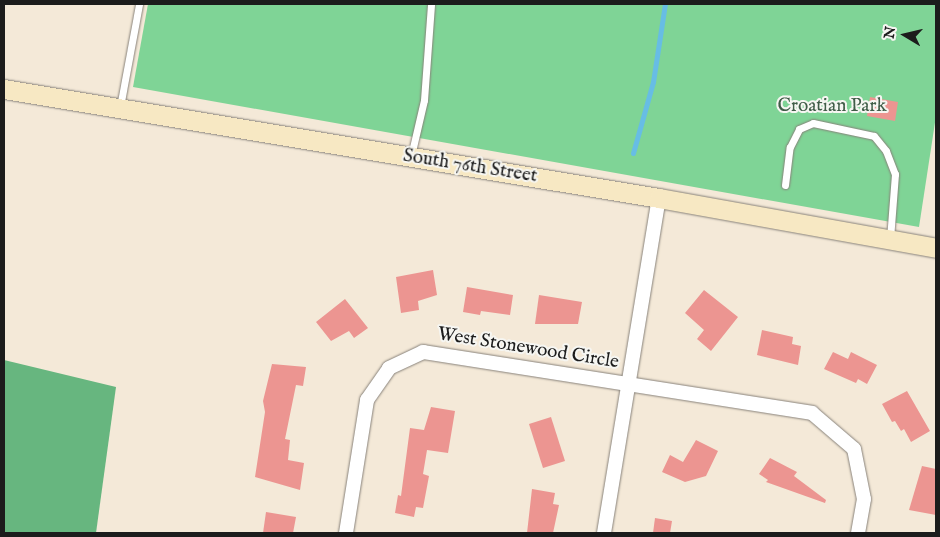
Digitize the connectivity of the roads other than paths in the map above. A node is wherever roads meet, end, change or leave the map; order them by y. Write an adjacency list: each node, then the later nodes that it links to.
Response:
1 (139, 4): 4 (lane)
2 (431, 4): 5 (lane)
3 (4, 89): 4 (main road, South 76th Street)
4 (120, 108): 5 (main road, South 76th Street)
5 (411, 157): 7 (main road, South 76th Street)
6 (785, 185): 8 (lane)
7 (659, 198): 8 (main road, South 76th Street); 10 (street)
8 (890, 240): 9 (main road, South 76th Street)
9 (936, 248)
10 (629, 384): 11 (street, West Stonewood Circle); 12 (street); 13 (street, West Stonewood Circle)
11 (346, 533)
12 (604, 533)
13 (858, 533)

